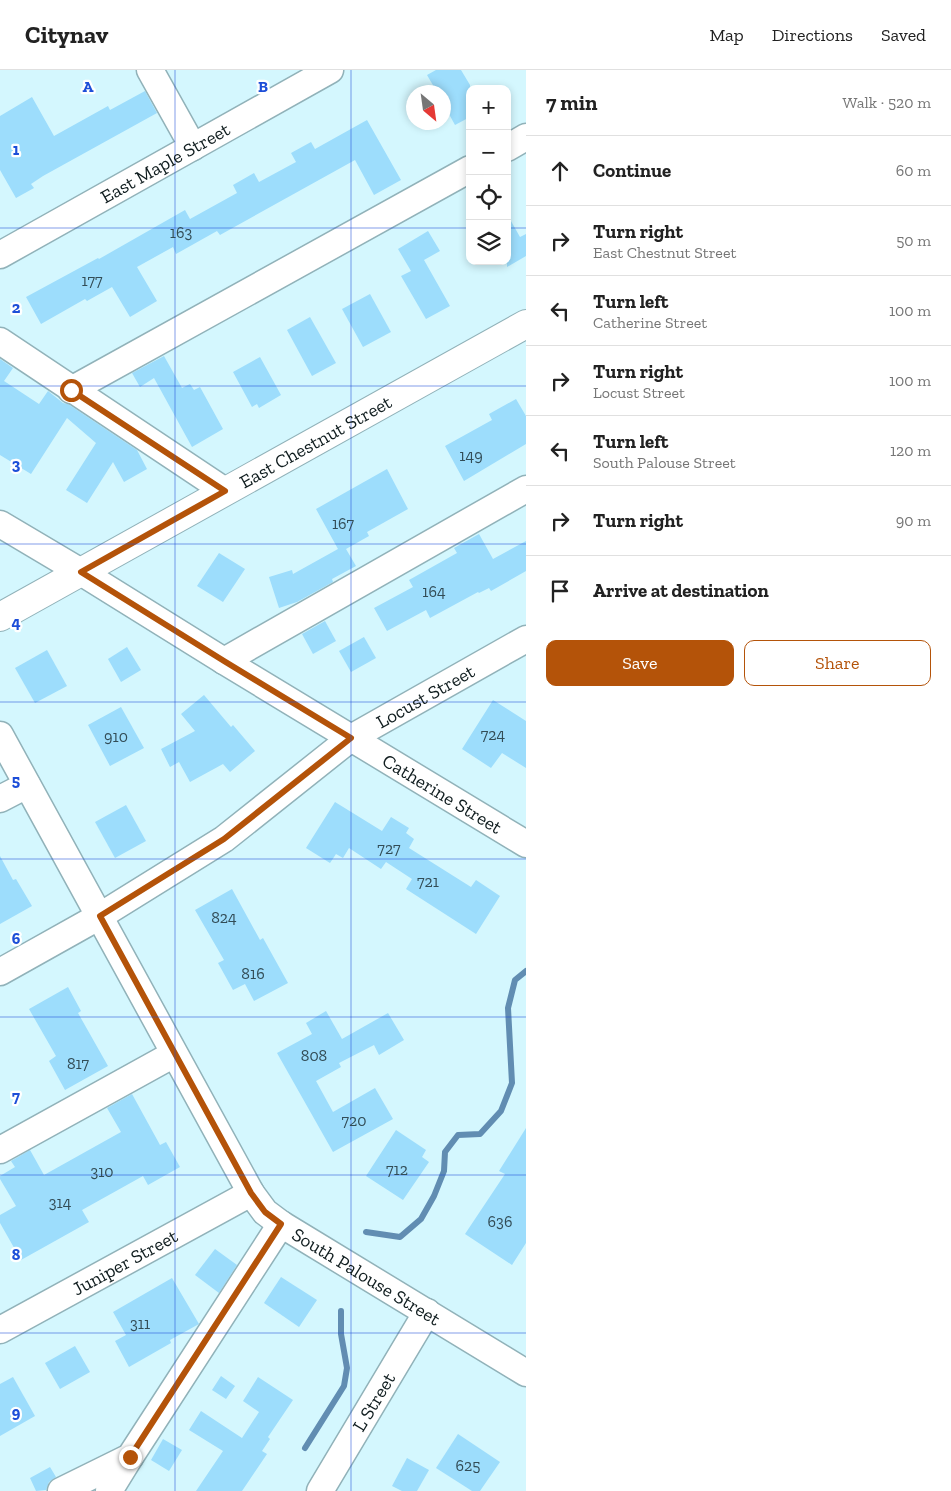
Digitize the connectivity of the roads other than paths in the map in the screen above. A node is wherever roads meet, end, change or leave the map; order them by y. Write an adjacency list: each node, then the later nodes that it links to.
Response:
1 (150, 70): 5 (street)
2 (330, 70): 5 (street, East Maple Street)
3 (526, 137): 4 (street)
4 (511, 146)
5 (193, 147): 7 (street, East Maple Street)
6 (466, 171): 10 (street)
7 (0, 255)
8 (526, 324): 12 (main road, East Chestnut Street)
9 (0, 341): 10 (street)
10 (71, 390): 12 (street)
11 (526, 489): 17 (street)
12 (225, 491): 14 (main road, East Chestnut Street)
13 (0, 524): 14 (street, Catherine Street)
14 (81, 572): 15 (main road, East Chestnut Street); 17 (street, Catherine Street)
15 (0, 617)
16 (526, 640): 19 (street, Locust Street)
17 (224, 661): 19 (street, Catherine Street)
18 (0, 735): 20 (street, South Palouse Street)
19 (351, 738): 22 (street, Catherine Street); 23 (street, Locust Street)
20 (27, 784): 21 (street); 23 (street, South Palouse Street)
21 (0, 799)
22 (526, 844)
23 (100, 916): 24 (street, Locust Street); 25 (street, South Palouse Street)
24 (0, 972)
25 (174, 1054): 26 (street); 27 (street, South Palouse Street)
26 (0, 1150)
27 (251, 1193): 28 (street, South Palouse Street); 30 (street, Juniper Street)
28 (281, 1224): 29 (street, South Palouse Street); 32 (street)
29 (427, 1312): 31 (street, South Palouse Street); 35 (street, L Street)
30 (0, 1330)
31 (526, 1372)
32 (130, 1457): 33 (street); 34 (street)
33 (61, 1491)
34 (109, 1491)
35 (320, 1491)

